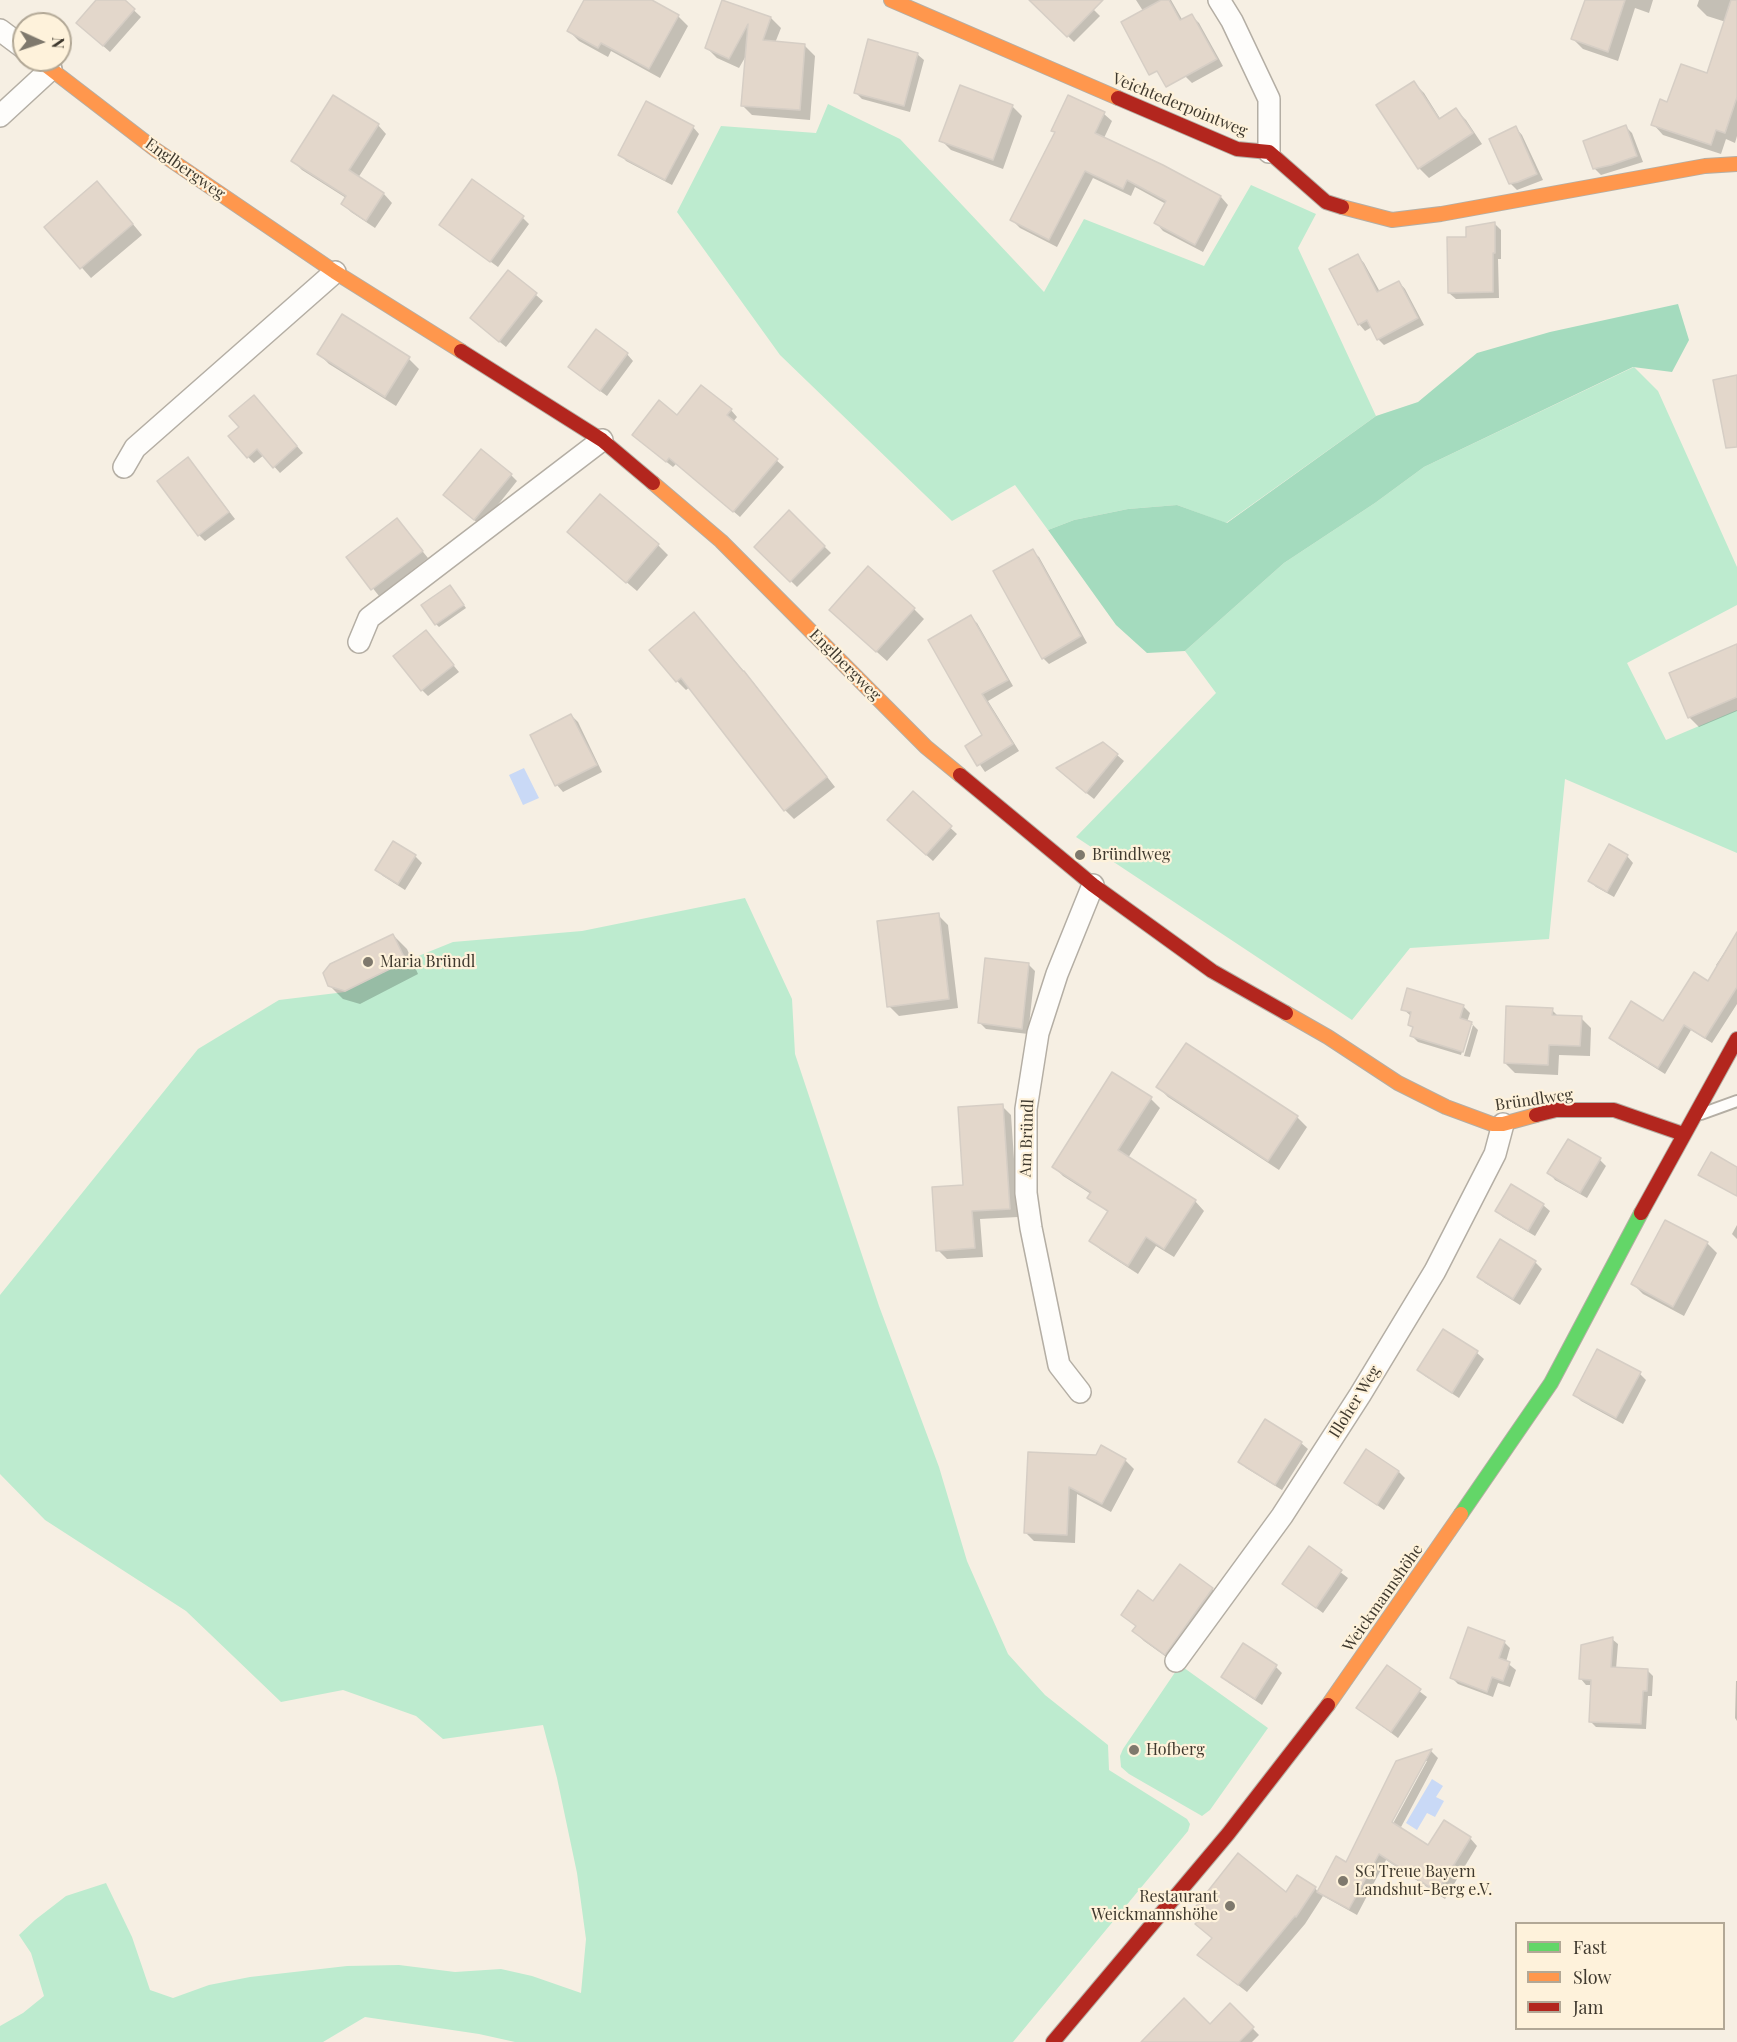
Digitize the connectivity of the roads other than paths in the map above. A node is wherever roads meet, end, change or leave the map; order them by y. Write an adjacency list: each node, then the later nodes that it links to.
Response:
1 (891, 0): 6 (street, Veichtederpointweg)
2 (1219, 0): 6 (street)
3 (39, 72): 5 (street)
4 (54, 72): 8 (street, Englbergweg)
5 (0, 116)
6 (1269, 152): 7 (street)
7 (1737, 165)
8 (335, 272): 9 (street, Englbergweg); 10 (street)
9 (602, 440): 11 (street); 12 (street, Englbergweg)
10 (124, 467)
11 (359, 642)
12 (1093, 885): 16 (street, Bründlweg); 18 (street, Am Bründl)
13 (1737, 1040): 15 (street, Weickmannshöhe)
14 (1737, 1101): 15 (lane)
15 (1693, 1117): 17 (street, Weickmannshöhe)
16 (1503, 1124): 17 (street, Bründlweg); 19 (street, Illoher Weg)
17 (1683, 1134): 20 (street, Weickmannshöhe)
18 (1080, 1392)
19 (1176, 1661)
20 (1053, 2042)

